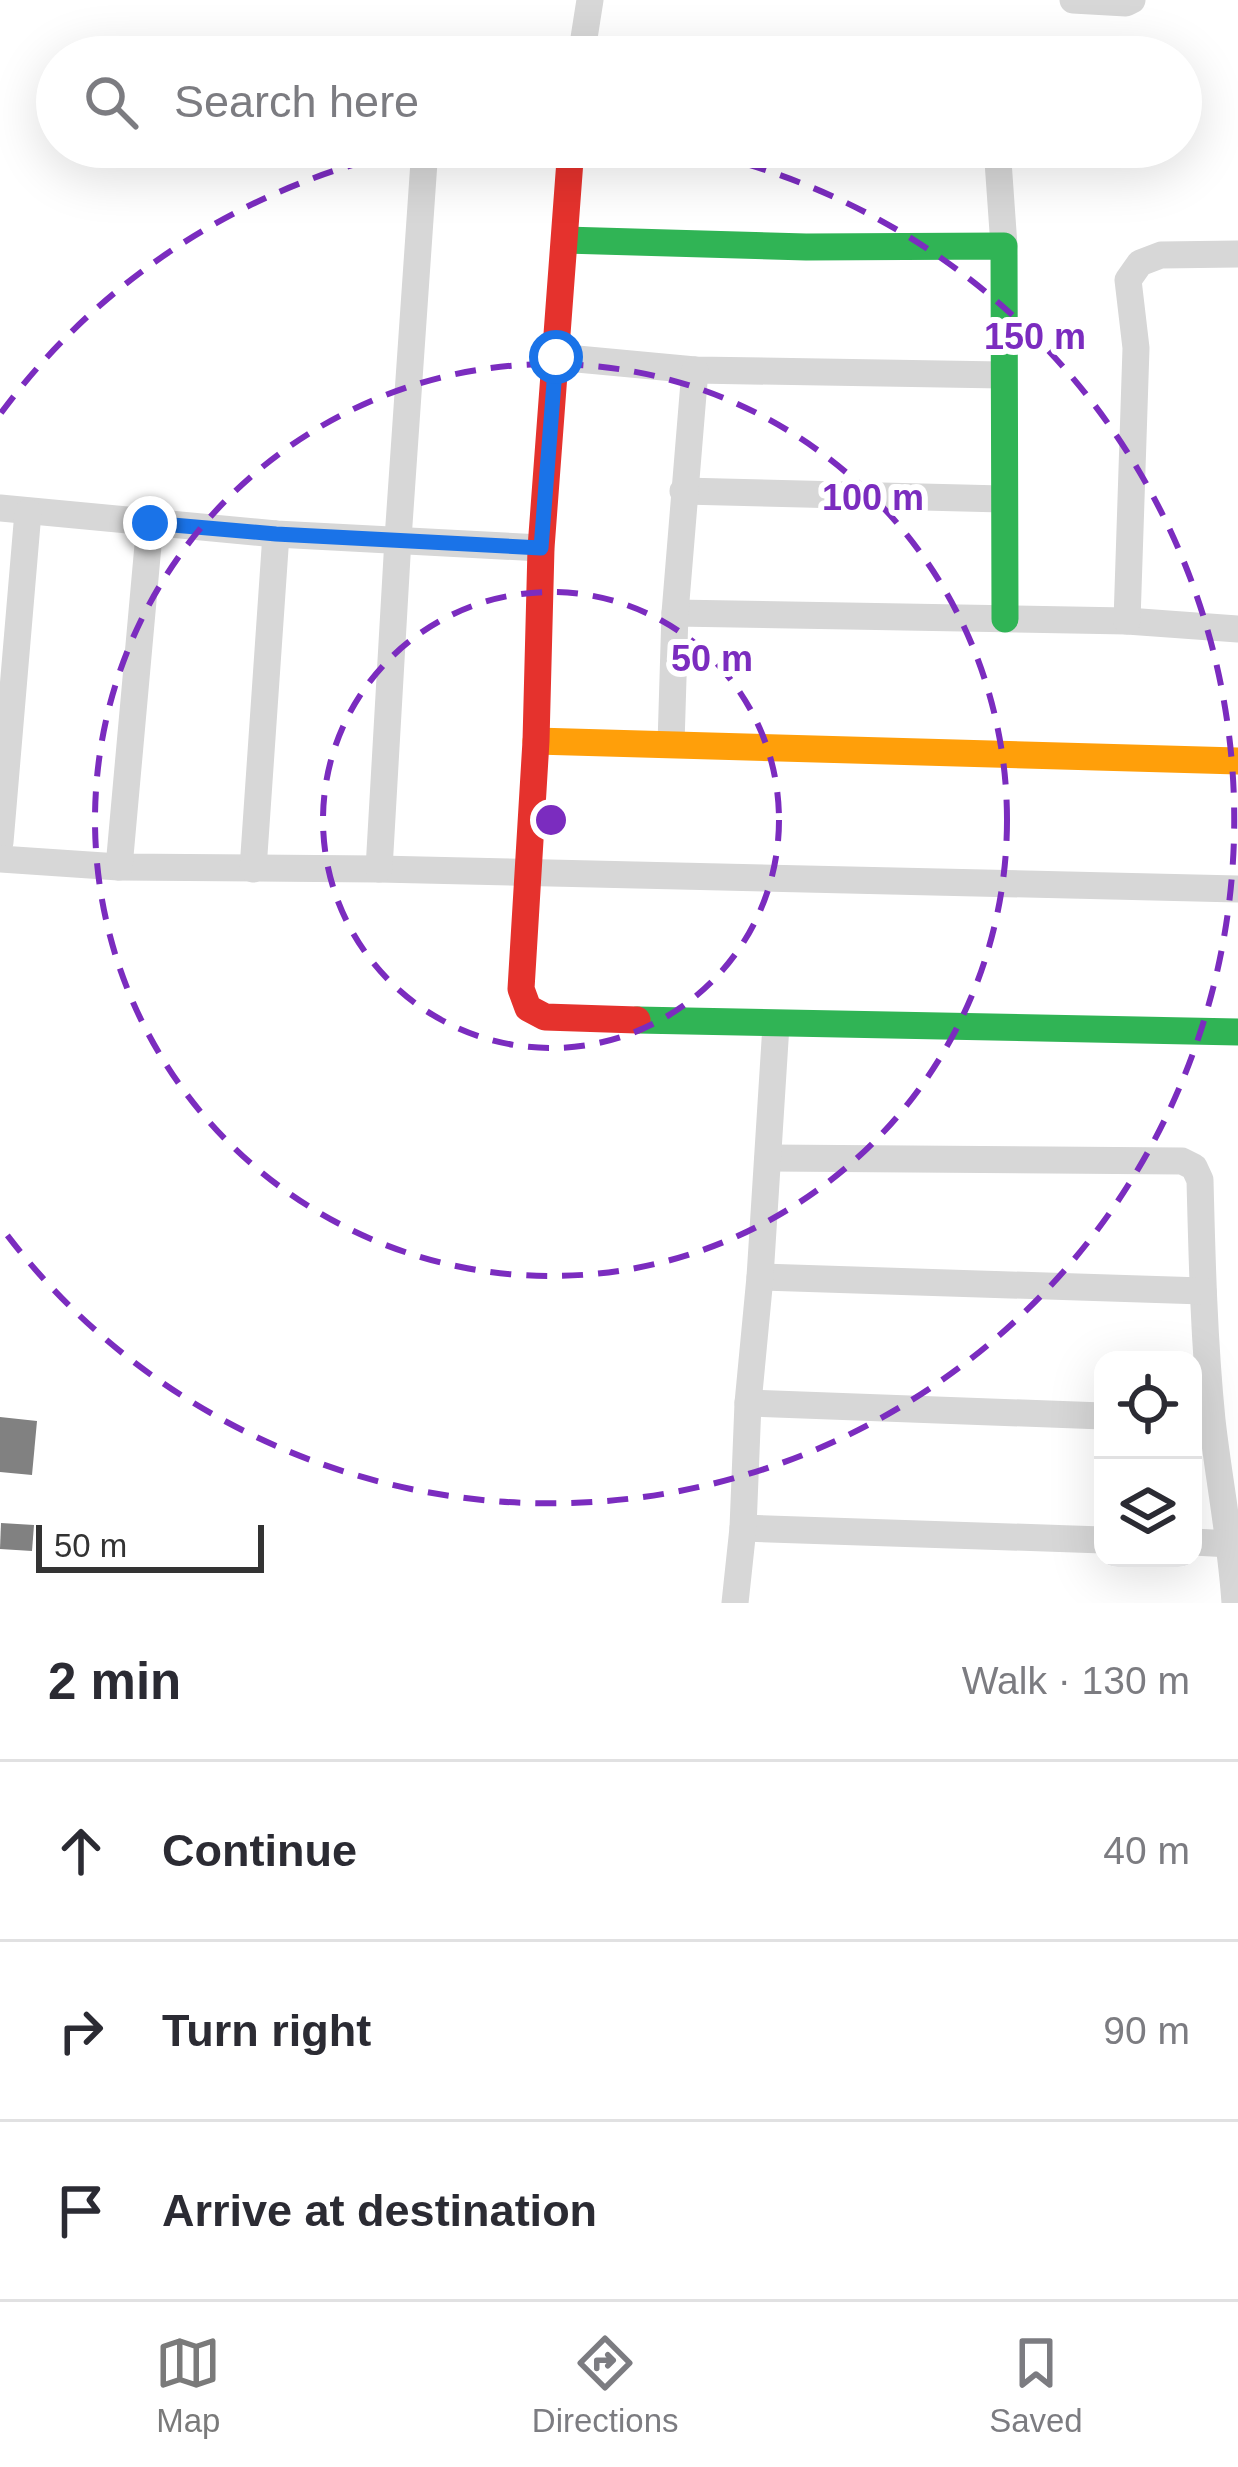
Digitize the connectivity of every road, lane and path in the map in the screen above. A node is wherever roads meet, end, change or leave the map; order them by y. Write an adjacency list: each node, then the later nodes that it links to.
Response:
1 (590, 0): 4 (street)
2 (1073, 0): 3 (street)
3 (1132, 0)
4 (584, 36)
5 (424, 168): 19 (street)
6 (570, 168): 8 (street)
7 (999, 168): 9 (street)
8 (565, 240): 9 (street); 11 (street)
9 (1004, 246): 13 (street)
10 (1238, 254): 23 (street)
11 (556, 357): 12 (street); 20 (street)
12 (695, 370): 13 (street); 14 (street)
13 (1002, 374): 15 (street)
14 (683, 491): 15 (street); 21 (street)
15 (1003, 499): 22 (street)
16 (14, 510): 17 (street); 28 (street)
17 (150, 523): 18 (street); 30 (street)
18 (276, 534): 19 (street); 31 (street)
19 (398, 539): 20 (street); 32 (street)
20 (541, 548): 25 (street)
21 (675, 613): 22 (street); 26 (street)
22 (1005, 619): 23 (street)
23 (1127, 621): 24 (street)
24 (1238, 629)
25 (536, 740): 26 (street); 33 (street)
26 (671, 744): 27 (street)
27 (1238, 761)
28 (0, 842)
29 (0, 860): 30 (street)
30 (119, 867): 31 (street)
31 (253, 868): 32 (street)
32 (380, 869): 33 (street)
33 (527, 873): 34 (street); 35 (street)
34 (1238, 889)
35 (776, 1025): 36 (street); 37 (street)
36 (1238, 1032)
37 (768, 1158): 38 (street); 39 (street)
38 (760, 1277): 39 (street); 40 (street)
39 (1203, 1291): 42 (street)
40 (748, 1403): 41 (street); 43 (street)
41 (1094, 1416)
42 (1203, 1419): 46 (street)
43 (743, 1528): 44 (street); 47 (street)
44 (1094, 1540)
45 (1202, 1542): 46 (street)
46 (1231, 1544): 48 (street)
47 (735, 1603)
48 (1235, 1603)

